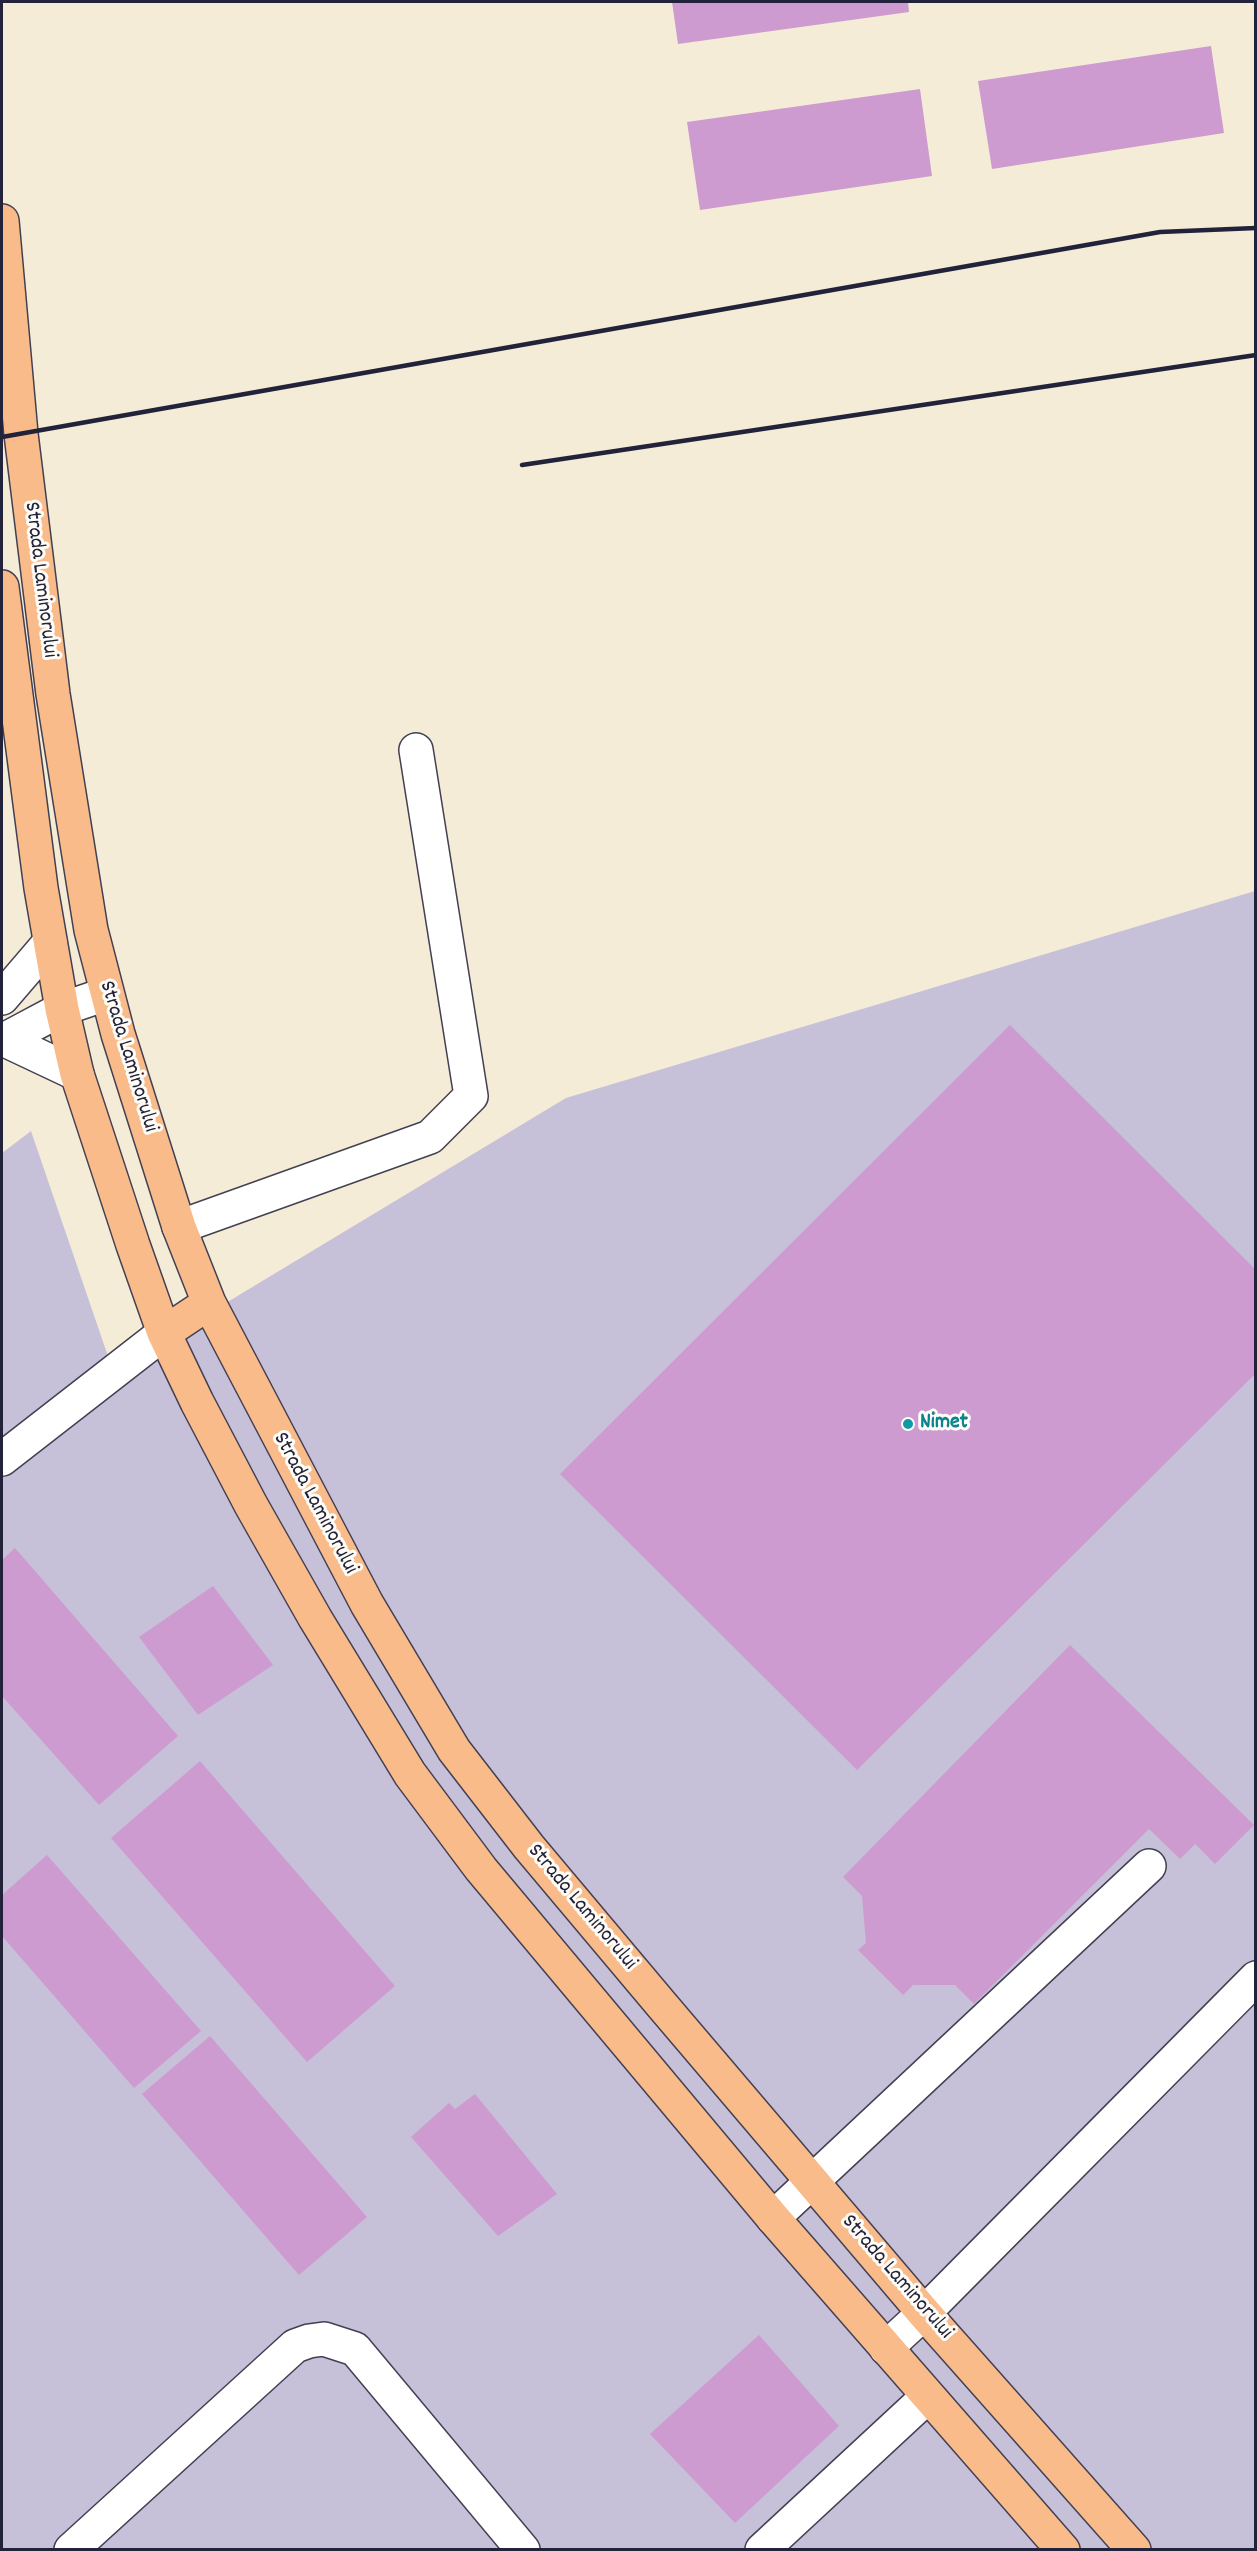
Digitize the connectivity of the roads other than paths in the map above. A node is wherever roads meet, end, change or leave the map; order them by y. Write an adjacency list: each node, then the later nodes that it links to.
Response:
1 (2, 221): 5 (main road, Strada Laminorului)
2 (2, 587): 4 (main road, Strada Laminorului)
3 (416, 750): 10 (lane)
4 (50, 942): 6 (lane); 7 (main road, Strada Laminorului)
5 (106, 994): 7 (lane); 10 (main road, Strada Laminorului)
6 (2, 998)
7 (62, 1009): 8 (lane); 9 (main road, Strada Laminorului)
8 (3, 1041): 9 (lane)
9 (78, 1074): 12 (main road, Strada Laminorului)
10 (179, 1227): 11 (main road, Strada Laminorului)
11 (209, 1304): 12 (main road); 16 (main road, Strada Laminorului)
12 (164, 1333): 13 (lane); 17 (main road, Strada Laminorului)
13 (2, 1459)
14 (1149, 1866): 16 (lane)
15 (1256, 1978): 18 (lane)
16 (812, 2181): 17 (lane); 18 (main road, Strada Laminorului)
17 (773, 2218): 19 (main road, Strada Laminorului)
18 (924, 2313): 19 (lane); 25 (main road, Strada Laminorului)
19 (886, 2348): 20 (main road, Strada Laminorului)
20 (927, 2397): 23 (lane); 24 (main road, Strada Laminorului)
21 (71, 2550): 22 (lane)
22 (523, 2550)
23 (762, 2550)
24 (1063, 2550)
25 (1134, 2550)

